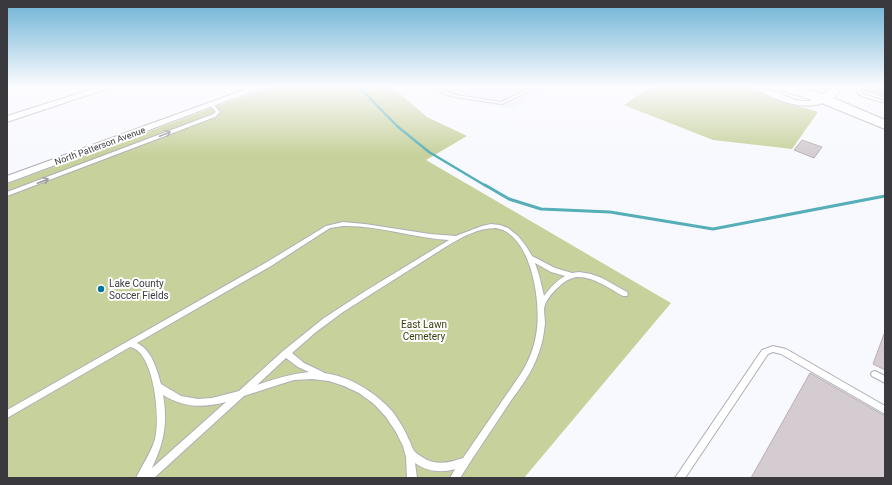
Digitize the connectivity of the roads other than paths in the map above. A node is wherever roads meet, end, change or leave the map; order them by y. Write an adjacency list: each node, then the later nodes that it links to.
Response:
1 (37, 110): 7 (street)
2 (199, 110): 9 (street, North Patterson Avenue)
3 (216, 110): 10 (lane, one-way to 3)
4 (857, 110): 8 (main road)
5 (873, 110): 6 (main road)
6 (885, 114)
7 (7, 119)
8 (885, 126)
9 (7, 180)
10 (7, 194)
11 (457, 238): 12 (lane); 16 (lane); 17 (lane)
12 (530, 257): 13 (lane); 15 (lane)
13 (570, 275): 14 (lane); 15 (lane)
14 (625, 294)
15 (542, 304): 26 (lane)
16 (130, 344): 21 (lane); 24 (lane)
17 (286, 353): 19 (lane); 22 (lane)
18 (875, 374): 20 (lane)
19 (331, 378): 22 (lane); 25 (lane)
20 (885, 380)
21 (158, 387): 22 (lane); 27 (lane)
22 (241, 393): 28 (lane)
23 (885, 410): 31 (lane)
24 (7, 414)
25 (408, 450): 26 (lane); 29 (lane)
26 (466, 461): 30 (lane)
27 (141, 478)
28 (147, 478)
29 (412, 478)
30 (455, 478)
31 (680, 478)

